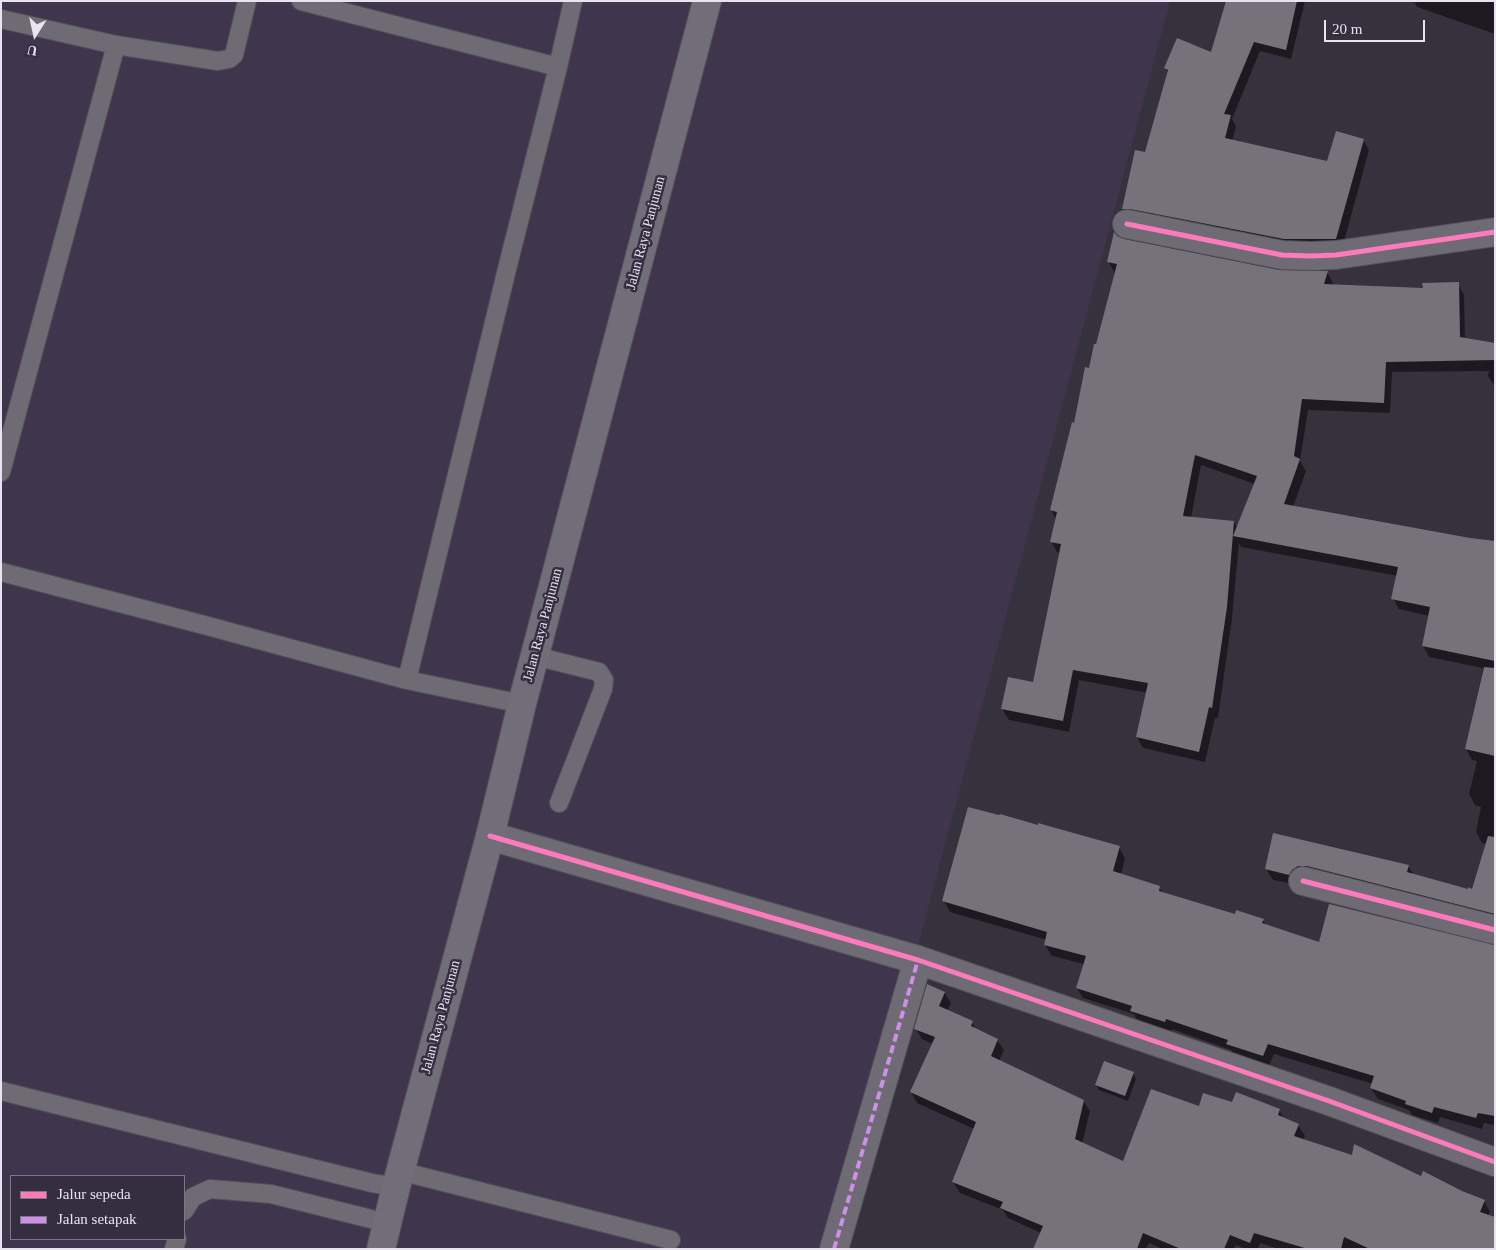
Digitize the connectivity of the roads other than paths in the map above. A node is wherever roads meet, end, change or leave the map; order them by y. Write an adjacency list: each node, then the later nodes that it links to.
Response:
1 (247, 1): 6 (lane)
2 (301, 1): 7 (lane)
3 (573, 1): 7 (lane)
4 (707, 1): 12 (main road, Jalan Raya Panjunan)
5 (1, 19): 6 (lane)
6 (116, 45): 10 (lane)
7 (558, 66): 13 (lane)
8 (1127, 224): 9 (street)
9 (1495, 232)
10 (1, 472)
11 (1, 572): 13 (lane)
12 (535, 656): 14 (main road, Jalan Raya Panjunan); 15 (lane)
13 (407, 680): 14 (lane)
14 (513, 703): 16 (main road, Jalan Raya Panjunan)
15 (560, 803)
16 (490, 836): 19 (street); 22 (main road, Jalan Raya Panjunan)
17 (1303, 881): 18 (street)
18 (1495, 930)
19 (918, 960): 21 (street); 27 (street)
20 (1, 1091): 22 (lane)
21 (1495, 1162)
22 (389, 1180): 24 (main road, Jalan Raya Panjunan); 25 (lane)
23 (185, 1209): 24 (lane)
24 (387, 1223): 26 (main road, Jalan Raya Panjunan)
25 (671, 1240)
26 (381, 1249)
27 (834, 1249)

